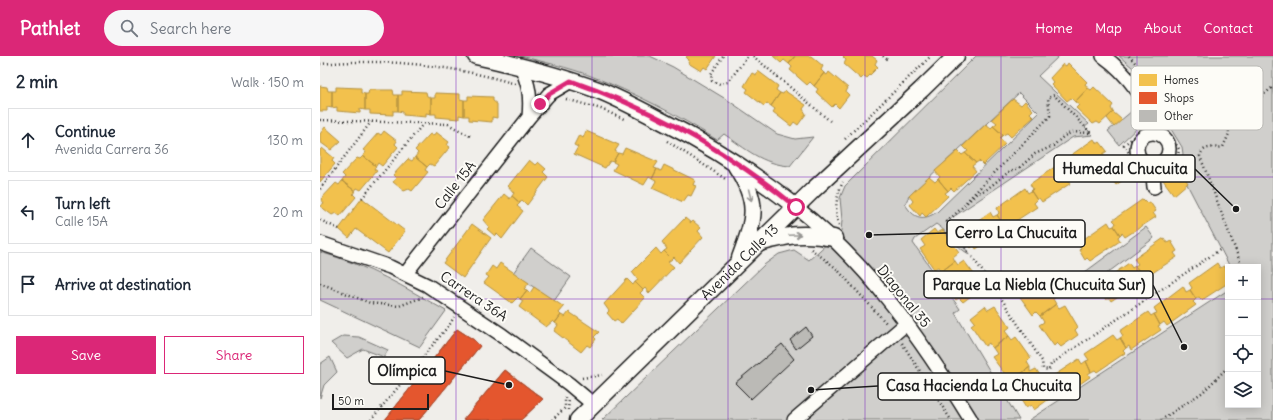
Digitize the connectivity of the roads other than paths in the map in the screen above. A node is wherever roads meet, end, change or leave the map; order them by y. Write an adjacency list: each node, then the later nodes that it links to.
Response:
1 (476, 56): 4 (main road)
2 (956, 56): 12 (main road, Avenida Calle 13)
3 (1103, 56): 6 (street)
4 (521, 66): 5 (main road); 7 (street)
5 (571, 81): 7 (street, Calle 15A); 9 (main road)
6 (1131, 82)
7 (529, 117): 17 (street, Calle 15A)
8 (1154, 132): 10 (street); 10 (street)
9 (733, 161): 12 (main road); 16 (main road, one-way to 16)
10 (1152, 165): 11 (street)
11 (1154, 187)
12 (796, 207): 13 (street, Diagonal 35); 15 (main road, Avenida Calle 13)
13 (837, 235): 15 (main road, one-way to 13); 18 (street, Diagonal 35)
14 (320, 243): 17 (street, Carrera 36A)
15 (758, 244): 16 (main road, Avenida Calle 13)
16 (737, 264): 19 (main road, Avenida Calle 13)
17 (406, 274): 19 (street, Carrera 36A)
18 (908, 323): 21 (street); 22 (street, Diagonal 35)
19 (594, 404): 20 (main road, Avenida Calle 13)
20 (572, 417)
21 (794, 420)
22 (971, 420)

